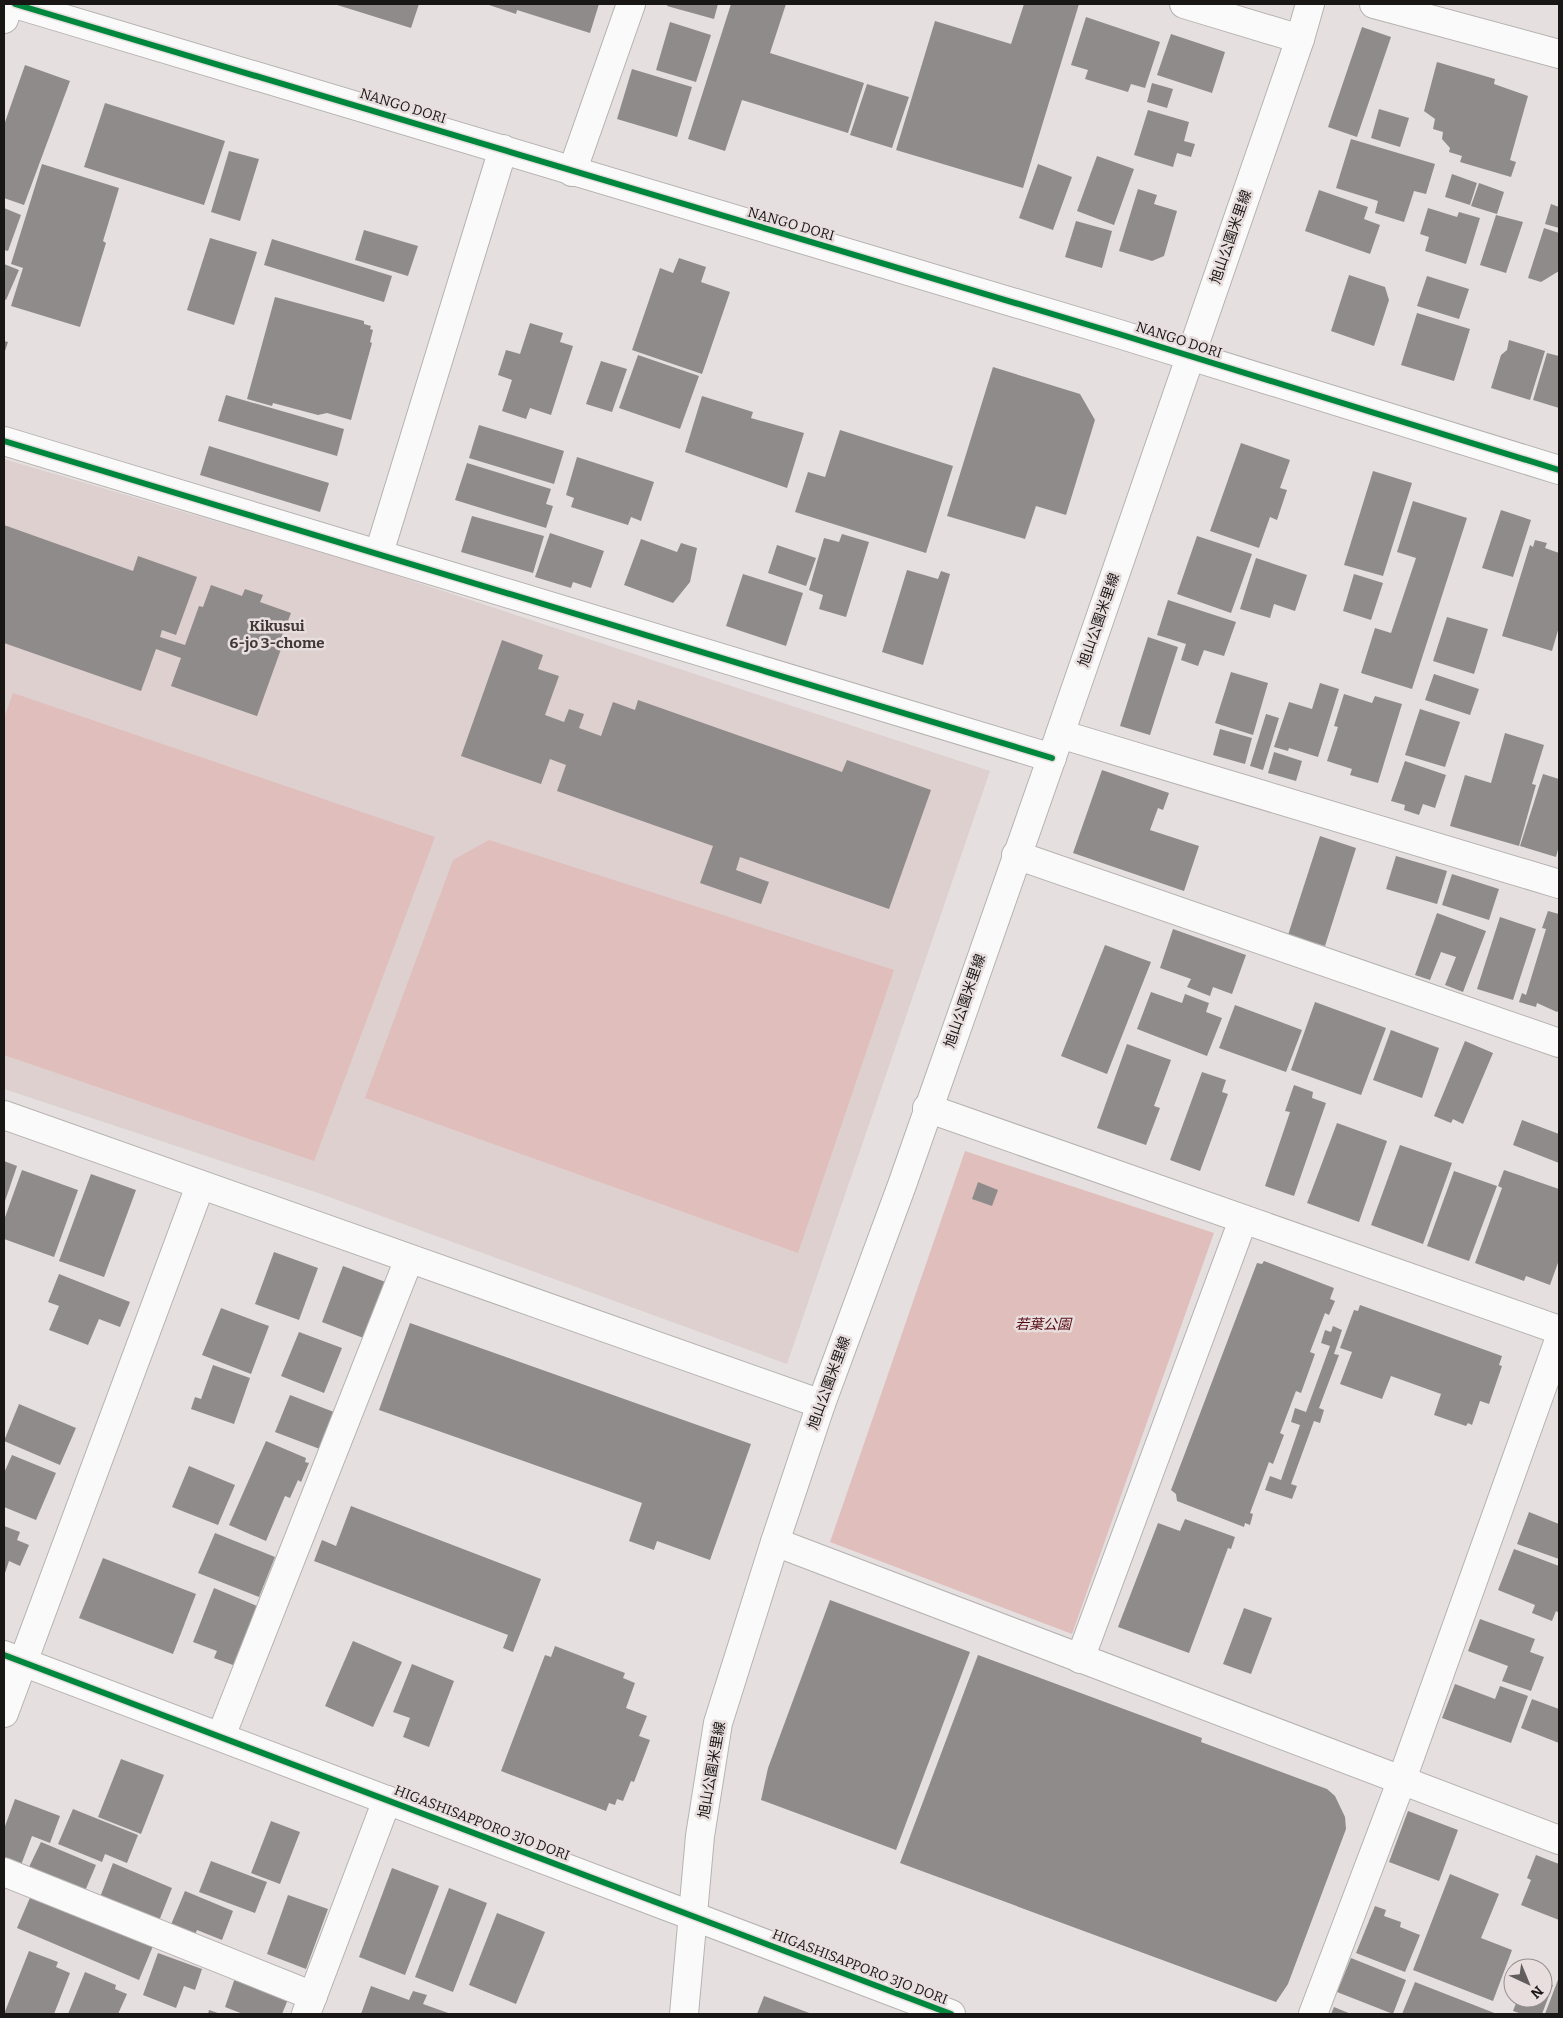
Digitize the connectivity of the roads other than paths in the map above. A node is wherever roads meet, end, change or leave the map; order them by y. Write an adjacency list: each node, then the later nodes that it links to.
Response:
1 (631, 4): 9 (street)
2 (1184, 4): 6 (street)
3 (1310, 4): 6 (street, 旭山公園米里線)
4 (1374, 4): 7 (street)
5 (13, 7): 8 (street, NANGO DORI)
6 (1300, 39): 10 (street, 旭山公園米里線)
7 (1559, 54)
8 (504, 149): 9 (street, NANGO DORI); 13 (street)
9 (572, 172): 10 (street, NANGO DORI)
10 (1189, 356): 12 (street, NANGO DORI); 14 (street, 旭山公園米里線)
11 (4, 441): 13 (street)
12 (1559, 470)
13 (379, 553): 14 (street)
14 (1056, 746): 15 (street, 旭山公園米里線); 16 (street)
15 (1016, 855): 17 (street); 18 (street, 旭山公園米里線)
16 (1559, 884)
17 (1559, 1043)
18 (927, 1108): 21 (street); 25 (street, 旭山公園米里線)
19 (4, 1115): 20 (street)
20 (200, 1186): 22 (street); 27 (street)
21 (1243, 1220): 23 (street); 28 (street)
22 (409, 1259): 25 (street); 30 (street)
23 (1559, 1330)
24 (1559, 1340): 31 (street)
25 (821, 1404): 26 (street, 旭山公園米里線)
26 (775, 1542): 28 (street); 35 (street, 旭山公園米里線)
27 (13, 1658): 29 (street); 30 (street, HIGASHISAPPORO 3JO DORI)
28 (1080, 1659): 31 (street)
29 (4, 1713)
30 (221, 1736): 32 (street, HIGASHISAPPORO 3JO DORI)
31 (1401, 1782): 33 (street); 39 (street)
32 (387, 1800): 35 (street, HIGASHISAPPORO 3JO DORI); 36 (street)
33 (1559, 1840)
34 (4, 1872): 36 (street)
35 (693, 1916): 37 (street, 旭山公園米里線); 38 (street, HIGASHISAPPORO 3JO DORI)
36 (310, 2005)
37 (684, 2014)
38 (951, 2014)
39 (1313, 2014)

